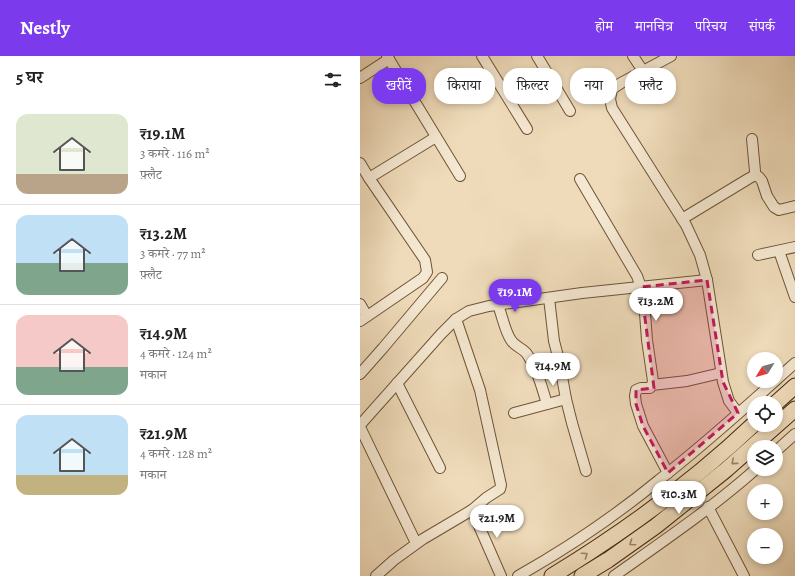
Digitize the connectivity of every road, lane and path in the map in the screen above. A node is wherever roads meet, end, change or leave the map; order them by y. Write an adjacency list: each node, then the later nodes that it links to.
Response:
1 (482, 56): 11 (street)
2 (537, 56): 10 (street)
3 (633, 56): 6 (street)
4 (671, 56): 7 (street)
5 (388, 58): 8 (street); 12 (street)
6 (641, 68)
7 (649, 68)
8 (360, 78)
9 (625, 81): 20 (street)
10 (570, 111)
11 (527, 129)
12 (436, 137): 16 (street); 17 (street)
13 (752, 139): 15 (street)
14 (360, 163): 17 (street)
15 (755, 175): 19 (street); 20 (street)
16 (460, 176)
17 (369, 178): 31 (street)
18 (580, 179): 26 (street)
19 (795, 206)
20 (682, 220): 25 (street)
21 (795, 247): 22 (street)
22 (779, 251): 23 (street); 27 (street)
23 (758, 255)
24 (442, 278): 35 (street)
25 (707, 280): 26 (street); 34 (street)
26 (641, 287): 28 (street); 38 (street)
27 (795, 297)
28 (549, 298): 30 (street); 42 (street)
29 (360, 304): 31 (street)
30 (498, 305): 32 (street); 43 (street)
31 (364, 319)
32 (456, 319): 37 (street); 56 (street)
33 (795, 363): 36 (street)
34 (721, 373): 38 (street); 46 (street)
35 (360, 374)
36 (783, 374)
37 (397, 383): 47 (street); 51 (street)
38 (652, 385): 53 (street)
39 (795, 386): 41 (highway)
40 (768, 388): 46 (street)
41 (783, 397)
42 (566, 398): 43 (street); 52 (street)
43 (548, 404): 45 (street)
44 (795, 408): 63 (highway, one-way to 63)
45 (514, 413)
46 (738, 413): 53 (street)
47 (360, 426): 57 (street)
48 (747, 431): 62 (highway, one-way to 48)
49 (795, 434): 50 (street)
50 (783, 445)
51 (440, 468)
52 (586, 471)
53 (668, 473): 61 (street)
54 (748, 476): 55 (street)
55 (708, 507): 58 (street); 65 (street)
56 (472, 510): 57 (street); 60 (street)
57 (416, 543): 59 (street)
58 (627, 572): 64 (street)
59 (376, 576)
60 (501, 576)
61 (518, 576)
62 (552, 576)
63 (582, 576)
64 (614, 576)
65 (744, 576)

